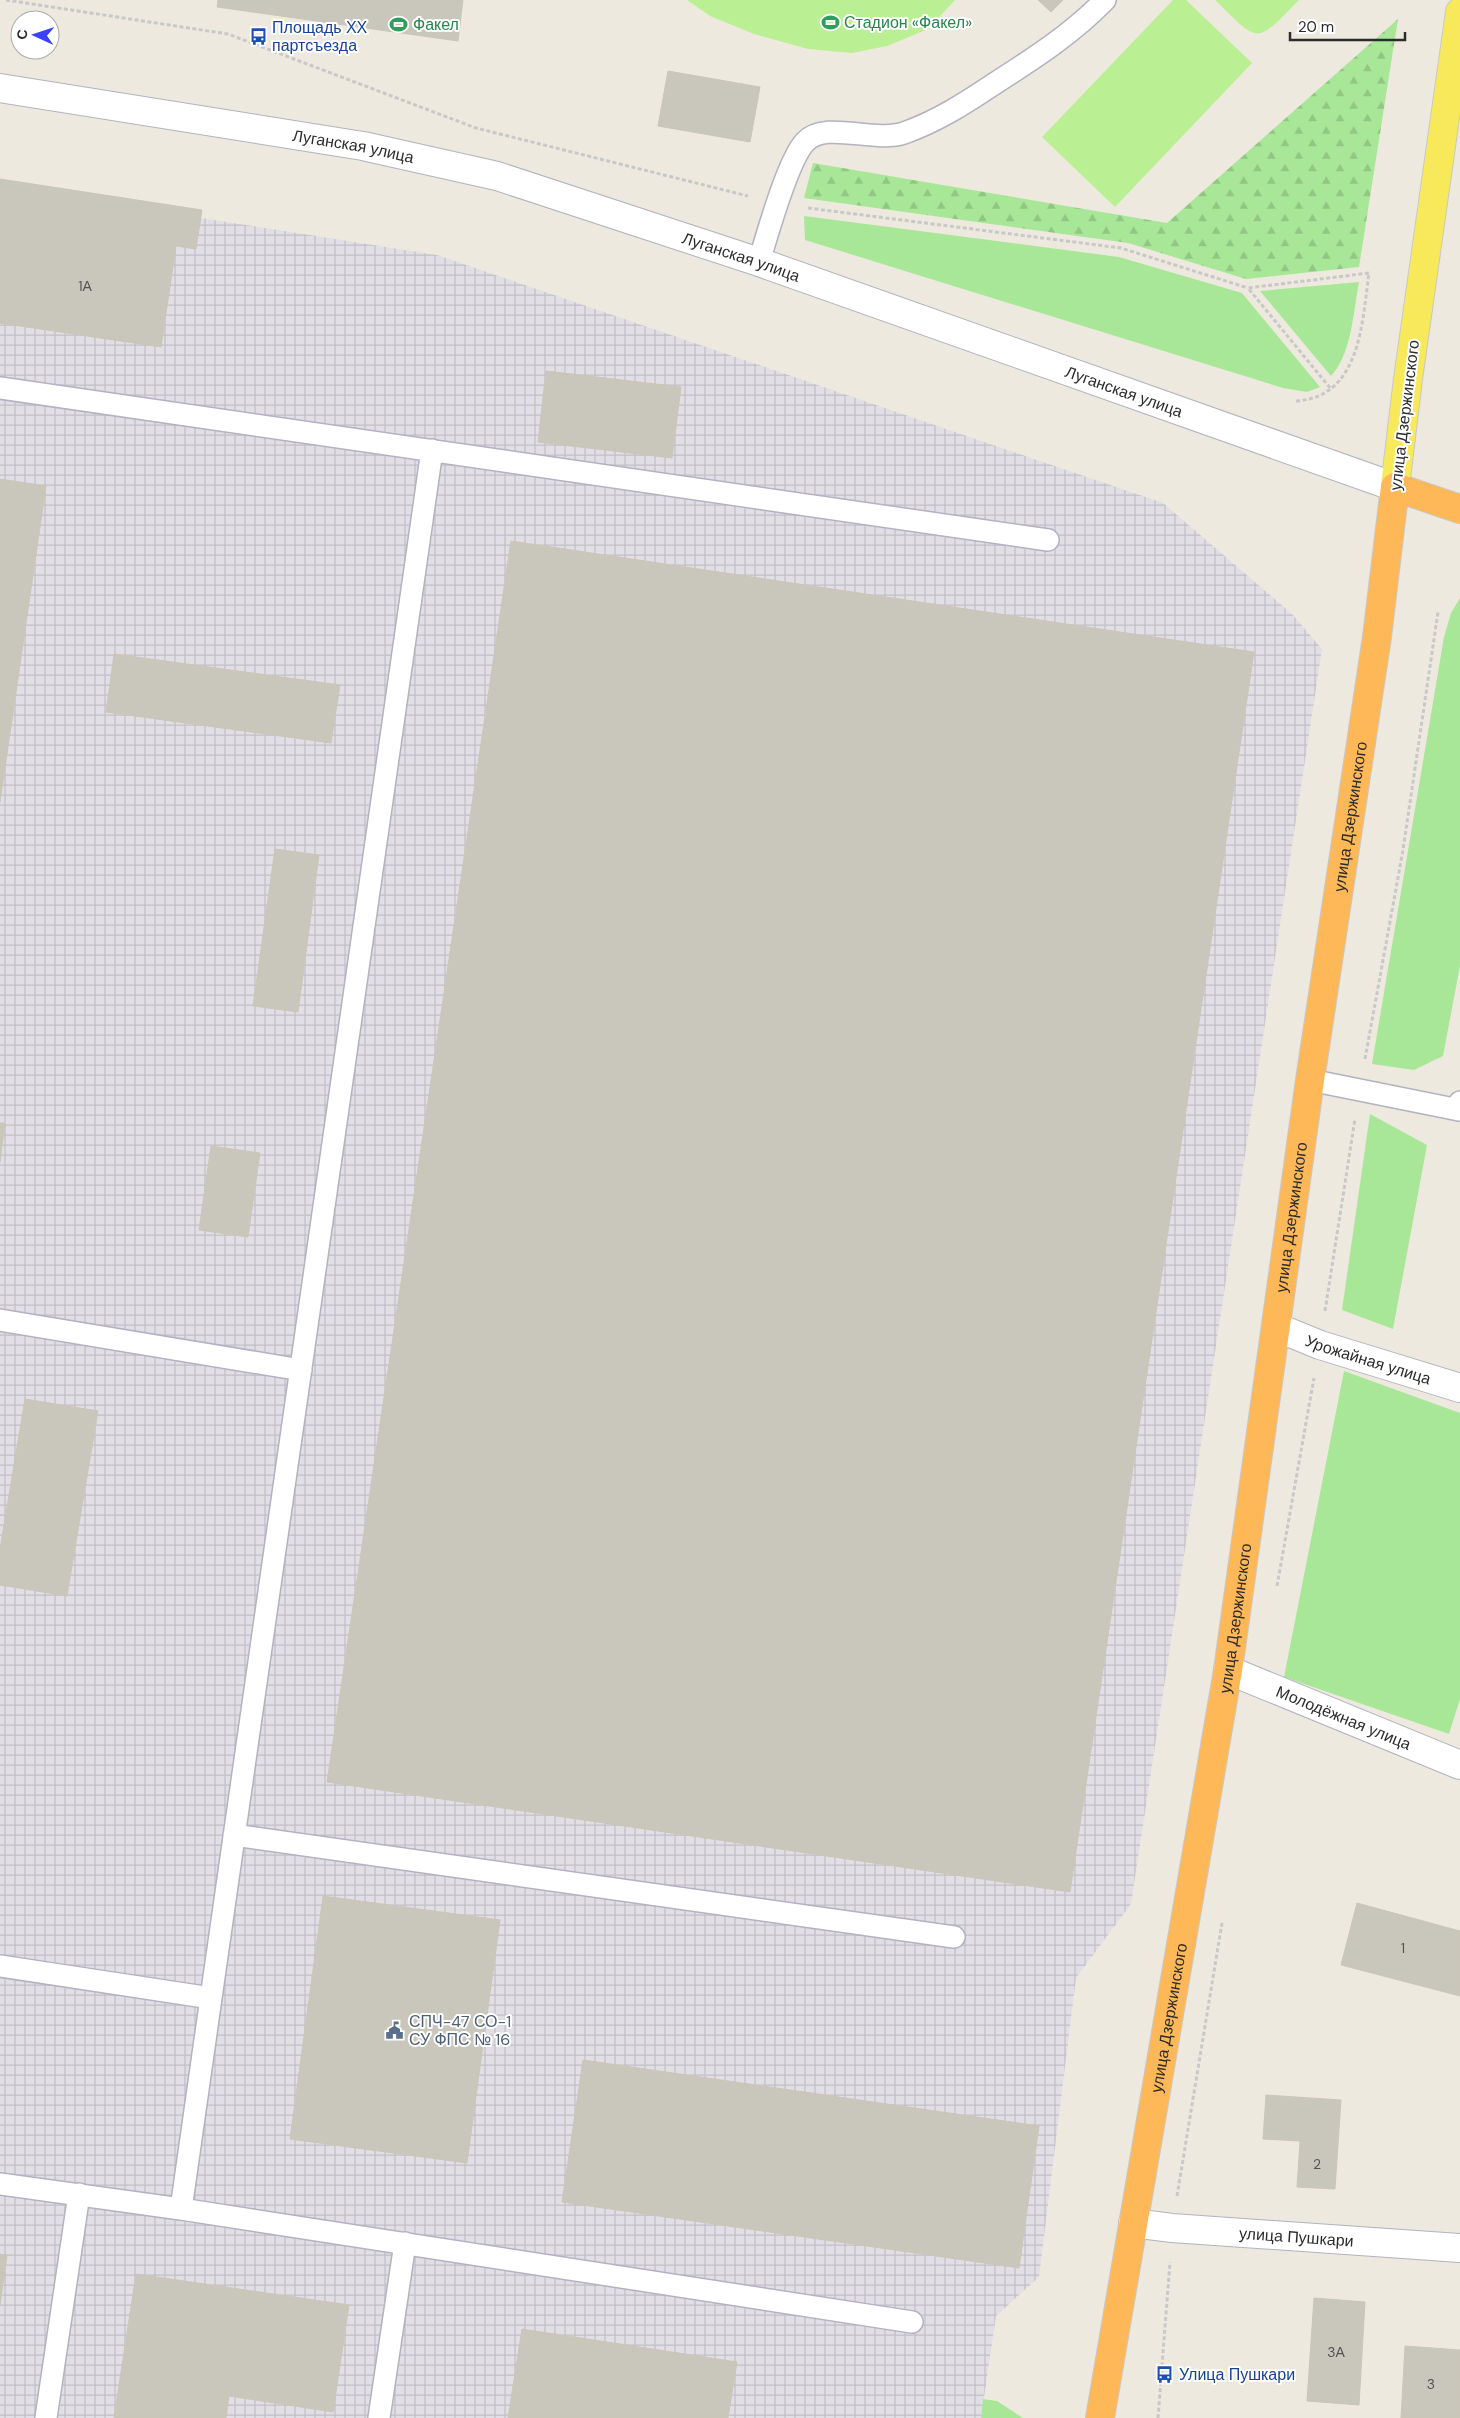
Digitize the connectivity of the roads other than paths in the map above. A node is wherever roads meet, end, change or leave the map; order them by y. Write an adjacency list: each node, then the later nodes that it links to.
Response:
1 (1106, 0): 4 (lane)
2 (1460, 12): 7 (main road, улица Дзержинского)
3 (0, 88): 4 (main road, Луганская улица)
4 (758, 262): 7 (main road, Луганская улица)
5 (0, 388): 6 (lane)
6 (432, 450): 9 (lane); 14 (lane)
7 (1395, 487): 8 (highway, Луганская улица); 10 (highway, улица Дзержинского)
8 (1460, 509)
9 (1048, 540)
10 (1310, 1080): 11 (lane); 13 (highway, улица Дзержинского)
11 (1460, 1102)
12 (0, 1320): 14 (lane)
13 (1276, 1327): 15 (main road, Урожайная улица); 16 (highway, улица Дзержинского)
14 (301, 1370): 18 (lane)
15 (1460, 1388)
16 (1228, 1670): 17 (main road, Молодёжная улица); 25 (highway, улица Дзержинского)
17 (1460, 1764)
18 (234, 1835): 19 (lane); 21 (lane)
19 (954, 1937)
20 (0, 1966): 21 (lane)
21 (211, 1998): 24 (lane)
22 (0, 2184): 23 (lane)
23 (79, 2194): 24 (lane); 29 (lane)
24 (181, 2209): 26 (lane)
25 (1133, 2223): 27 (main road, улица Пушкари); 31 (highway, улица Дзержинского)
26 (405, 2243): 28 (lane); 30 (lane)
27 (1460, 2248)
28 (912, 2322)
29 (46, 2418)
30 (379, 2418)
31 (1100, 2418)

